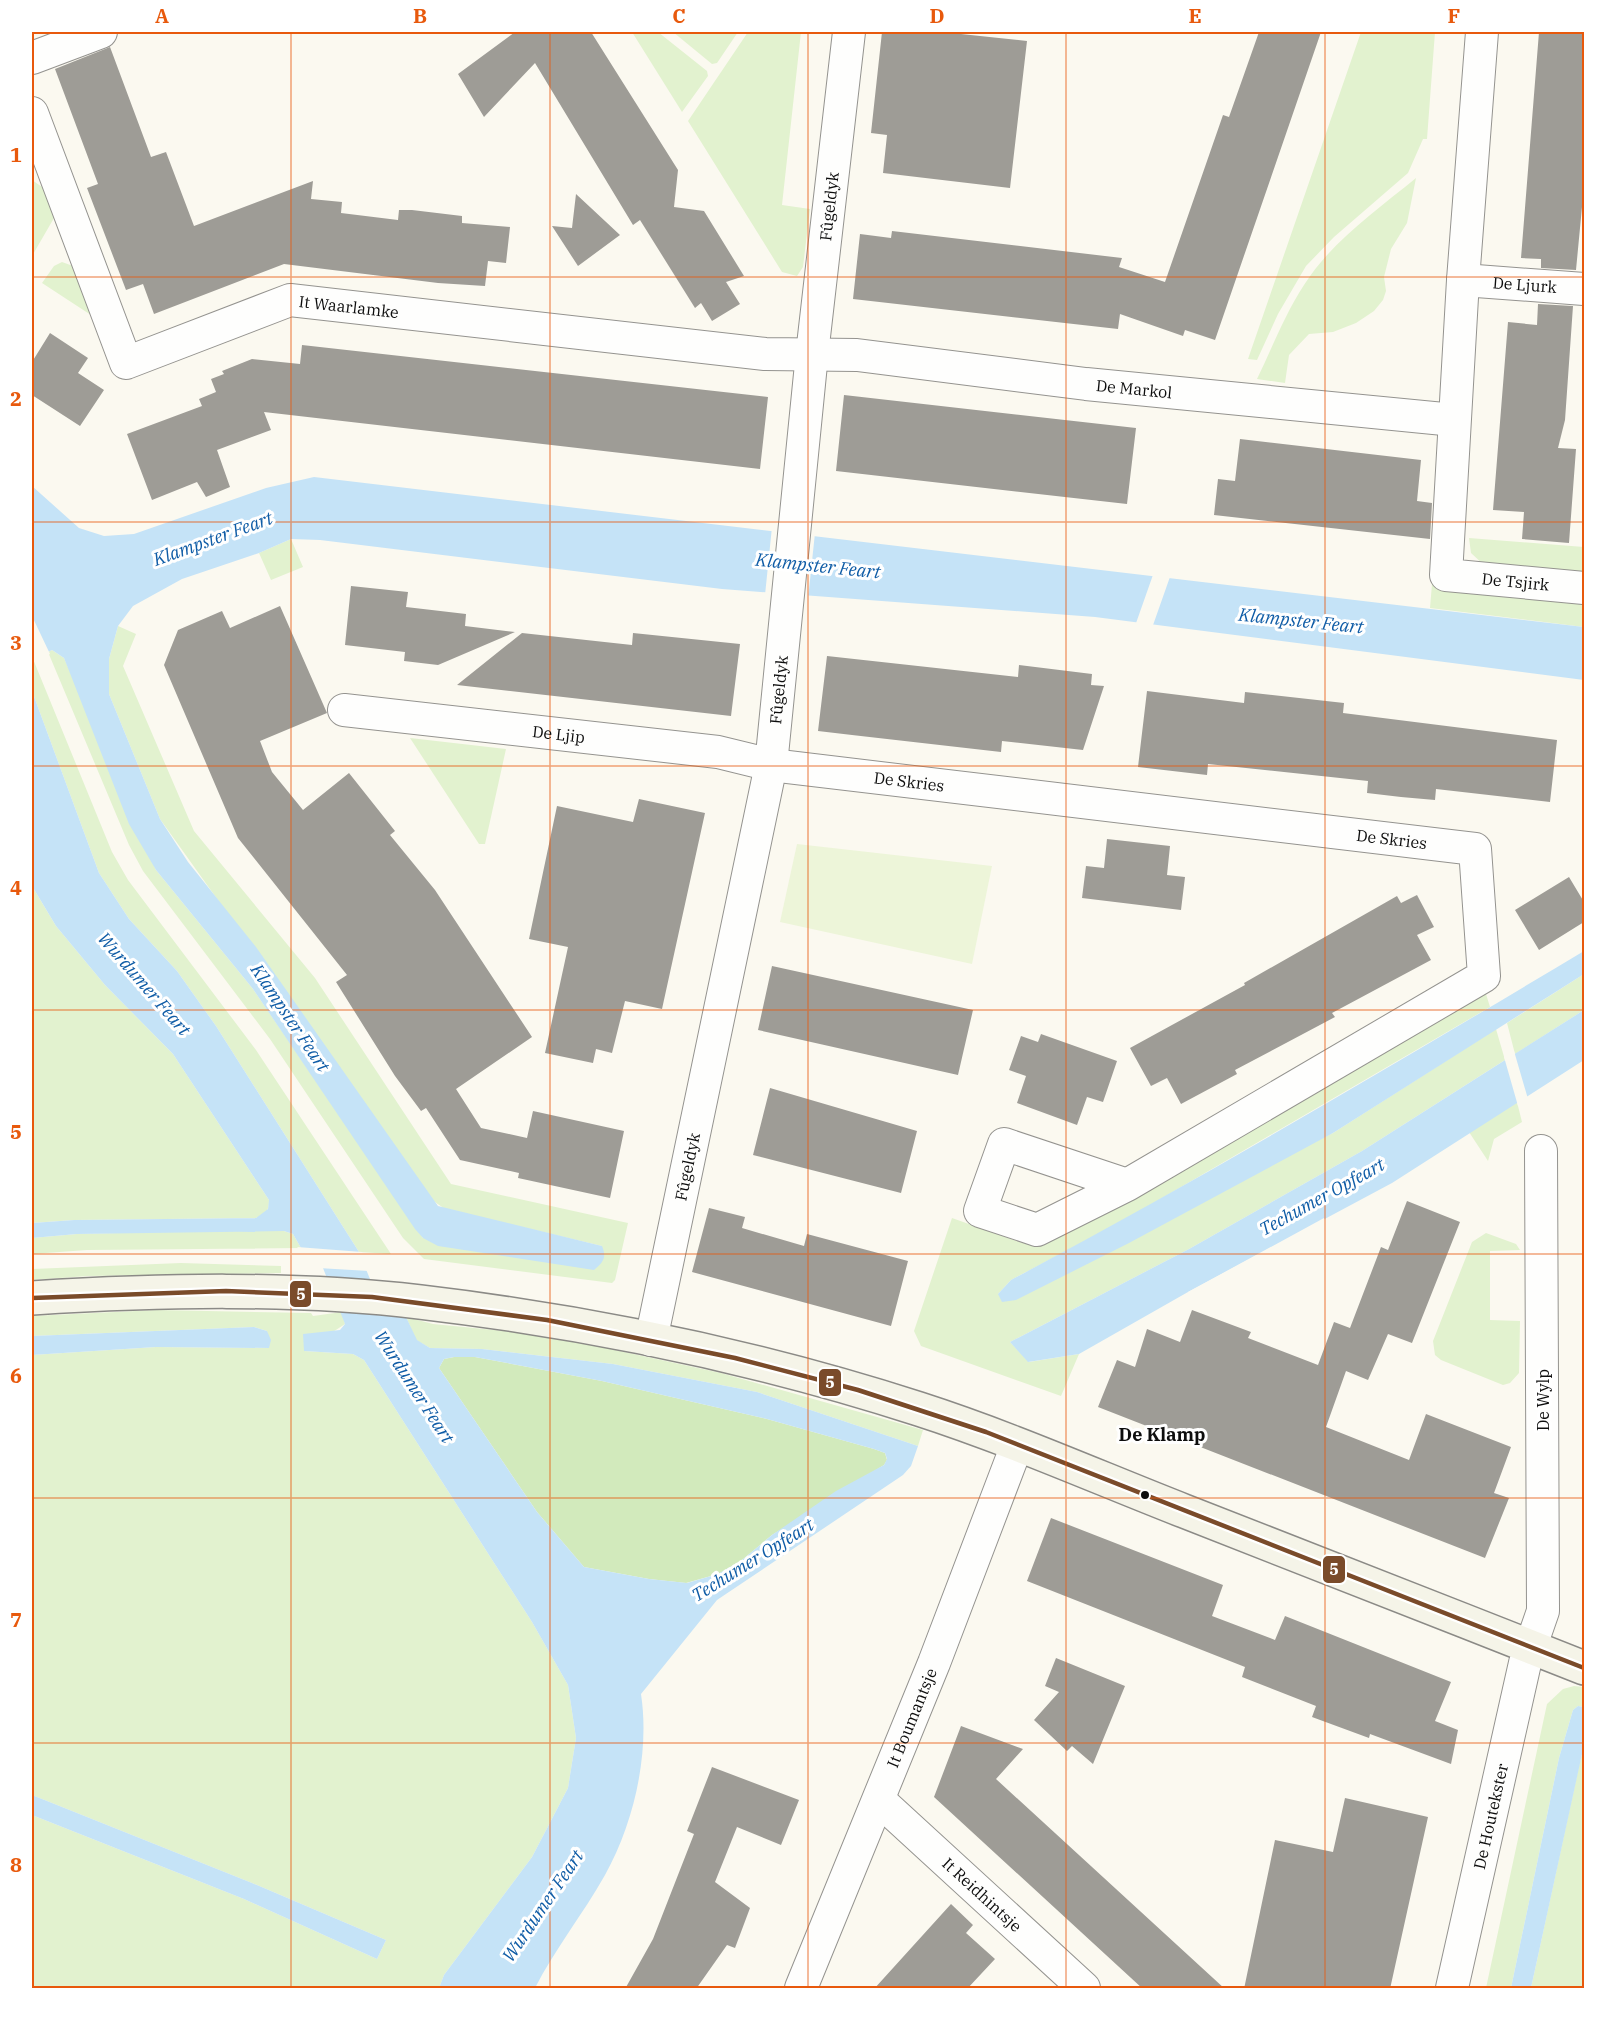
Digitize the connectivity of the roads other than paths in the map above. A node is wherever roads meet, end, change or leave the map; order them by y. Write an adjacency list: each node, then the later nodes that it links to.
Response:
1 (101, 32): 4 (street)
2 (849, 32): 8 (street, Fûgeldyk)
3 (1482, 32): 6 (street)
4 (32, 58)
5 (32, 113): 8 (street, It Waarlamke)
6 (1463, 280): 7 (street, De Ljurk); 9 (street)
7 (1584, 289)
8 (812, 354): 9 (street, De Markol); 12 (street, Fûgeldyk)
9 (1454, 420): 10 (street, De Tsjirk)
10 (1584, 588)
11 (344, 710): 12 (street, De Ljip)
12 (771, 765): 14 (street, De Skries); 16 (street, Fûgeldyk)
13 (1541, 1151): 18 (street, De Wylp)
14 (1127, 1185)
15 (32, 1298): 16 (street)
16 (651, 1340): 17 (street)
17 (1017, 1445): 18 (street); 20 (street, It Boumantsje)
18 (1531, 1647): 19 (street); 23 (street, De Houtekster)
19 (1584, 1668)
20 (879, 1800): 21 (street, It Boumantsje); 22 (street, It Reidhintsje)
21 (801, 1989)
22 (1084, 1989)
23 (1452, 1989)

